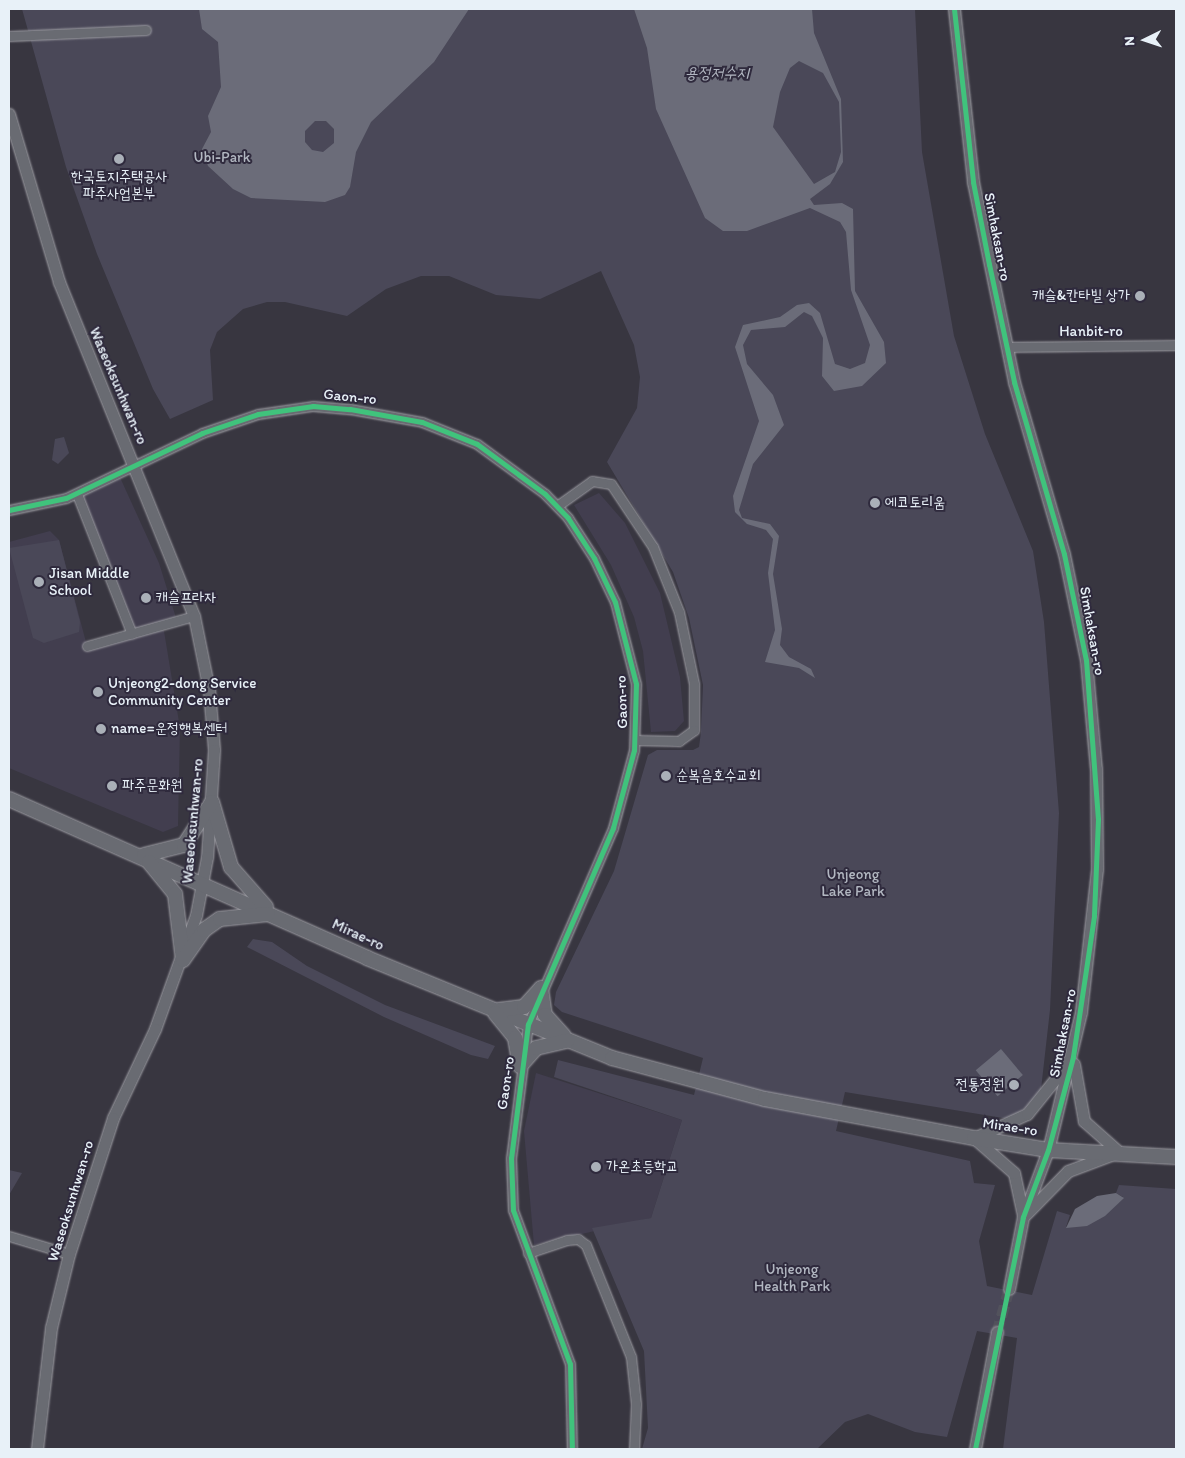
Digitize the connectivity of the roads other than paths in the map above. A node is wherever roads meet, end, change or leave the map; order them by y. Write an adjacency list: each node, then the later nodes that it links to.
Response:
1 (954, 9): 6 (street, Simhaksan-ro)
2 (146, 30): 3 (street)
3 (9, 36)
4 (9, 114): 7 (street, Waseoksunhwan-ro)
5 (1176, 345): 6 (street, Hanbit-ro)
6 (1006, 347): 25 (street, Simhaksan-ro)
7 (136, 465): 8 (street, Gaon-ro); 9 (street, Gaon-ro); 11 (street, Waseoksunhwan-ro)
8 (77, 494): 10 (street, Gaon-ro); 12 (street)
9 (557, 506): 14 (street, Gaon-ro); 14 (street)
10 (9, 510)
11 (194, 616): 12 (street); 16 (street, Waseoksunhwan-ro)
12 (132, 634): 13 (street)
13 (87, 646)
14 (635, 740): 21 (street, Gaon-ro)
15 (9, 799): 17 (main road, Mirae-ro)
16 (212, 802): 17 (main road); 18 (street, Waseoksunhwan-ro); 19 (main road)
17 (141, 855): 18 (main road, Mirae-ro); 20 (main road)
18 (204, 883): 19 (main road, Mirae-ro); 20 (street, Waseoksunhwan-ro)
19 (274, 914): 20 (main road); 22 (main road, Mirae-ro)
20 (183, 960): 34 (street, Waseoksunhwan-ro)
21 (542, 988): 22 (main road); 23 (street, Gaon-ro); 24 (main road)
22 (493, 1010): 23 (main road, Mirae-ro); 26 (main road)
23 (528, 1024): 24 (main road, Mirae-ro); 26 (street, Gaon-ro)
24 (569, 1041): 26 (main road); 27 (main road, Mirae-ro)
25 (1073, 1056): 27 (street); 28 (street, Simhaksan-ro); 29 (street)
26 (520, 1066): 33 (street, Gaon-ro)
27 (974, 1138): 28 (main road, Mirae-ro); 31 (street)
28 (1048, 1150): 29 (main road, Mirae-ro); 31 (street, Simhaksan-ro)
29 (1119, 1152): 30 (main road, Mirae-ro); 31 (street)
30 (1176, 1157)
31 (1023, 1217): 35 (street, Simhaksan-ro)
32 (9, 1236): 34 (street)
33 (528, 1253): 38 (street, Gaon-ro); 39 (street)
34 (69, 1254): 37 (street, Waseoksunhwan-ro)
35 (1009, 1289)
36 (997, 1332): 40 (street)
37 (37, 1449)
38 (572, 1449)
39 (634, 1449)
40 (975, 1449)

